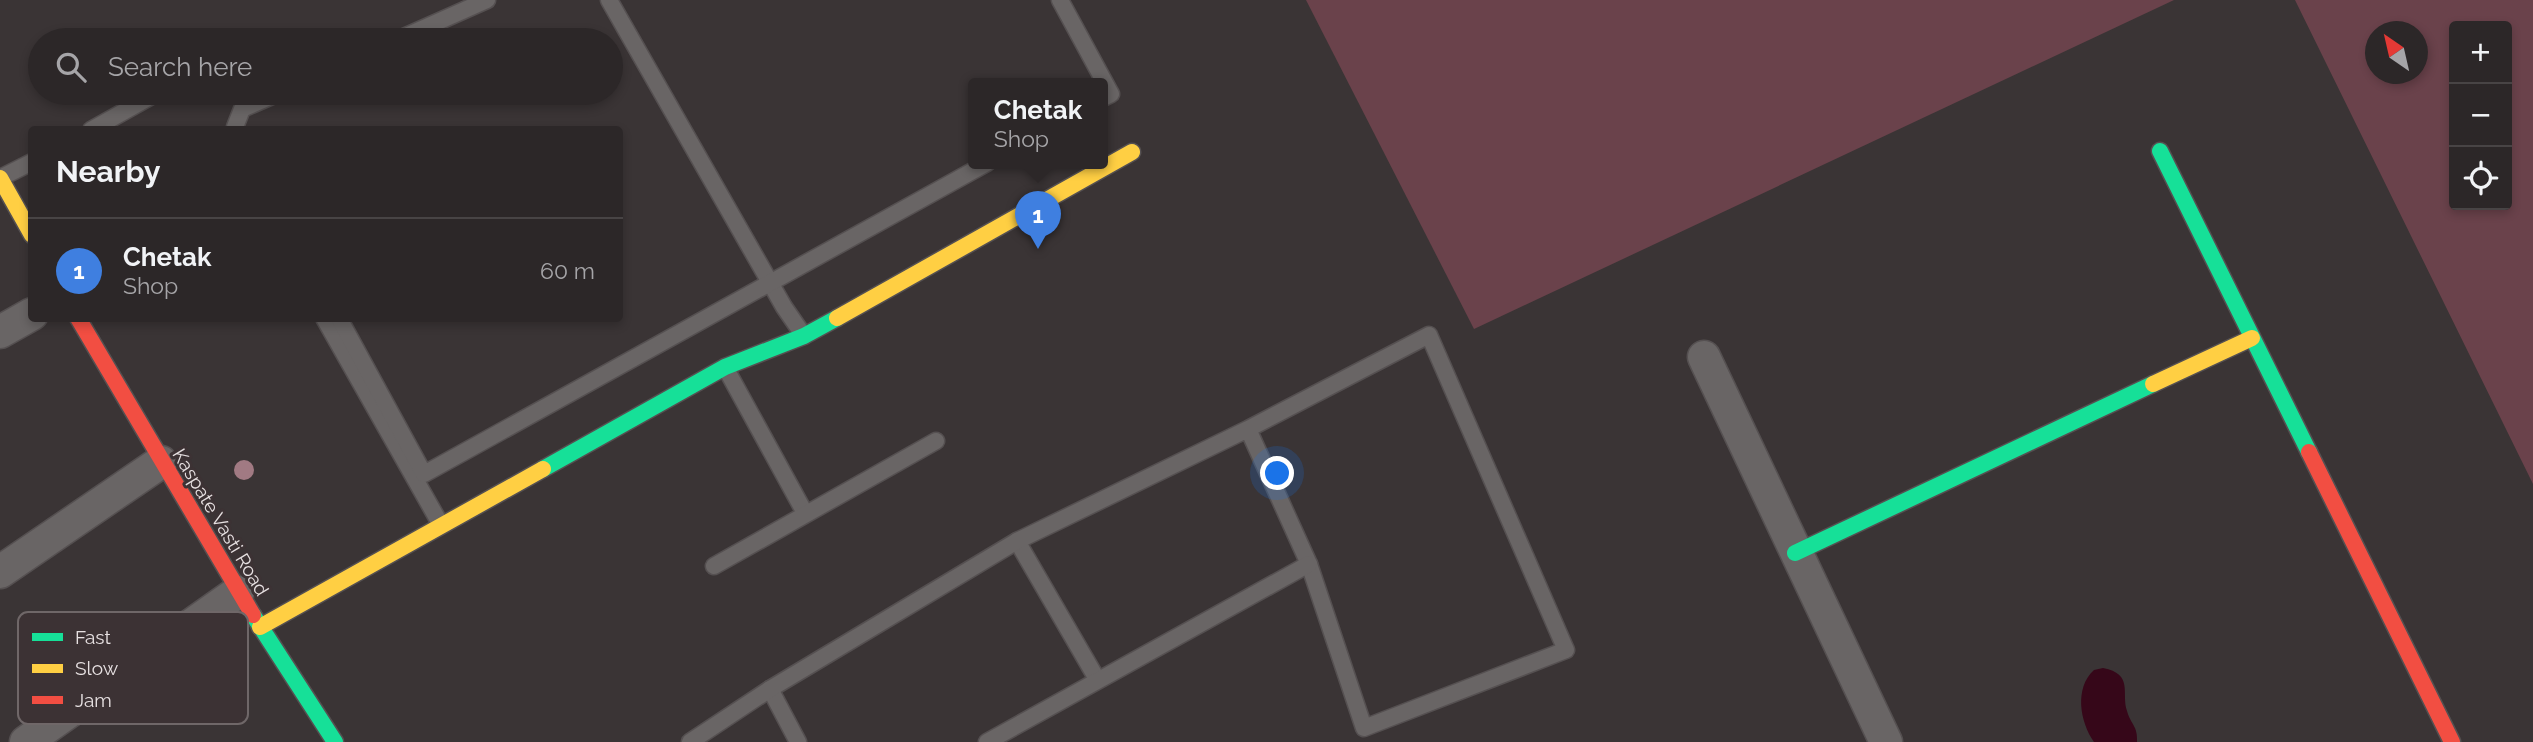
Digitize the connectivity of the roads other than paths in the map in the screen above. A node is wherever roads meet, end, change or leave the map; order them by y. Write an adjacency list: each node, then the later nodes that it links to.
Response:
1 (486, 0): 4 (lane)
2 (609, 0): 18 (lane)
3 (1060, 0): 5 (lane)
4 (424, 28)
5 (1102, 78)
6 (136, 105): 8 (lane)
7 (252, 105): 9 (lane)
8 (99, 126)
9 (237, 126)
10 (2160, 151): 25 (street)
11 (1132, 152): 13 (street)
12 (28, 164): 16 (lane)
13 (1108, 165)
14 (976, 169): 18 (lane)
15 (1102, 169): 24 (street)
16 (0, 178): 17 (street)
17 (28, 228)
18 (772, 283): 22 (lane); 24 (lane)
19 (28, 316): 23 (street)
20 (80, 322): 30 (street, Kaspate Vasti Road)
21 (326, 322): 32 (lane)
22 (341, 322)
23 (0, 332)
24 (804, 336): 27 (street)
25 (2252, 338): 34 (street); 50 (street)
26 (1704, 357): 34 (street)
27 (724, 367): 31 (lane); 32 (street)
28 (1248, 429): 33 (lane); 35 (lane); 35 (lane)
29 (936, 441): 31 (lane)
30 (161, 462): 37 (street); 38 (street, Kaspate Vasti Road)
31 (805, 513): 36 (lane)
32 (441, 525): 40 (street)
33 (1017, 541): 41 (lane); 42 (lane)
34 (1795, 553): 49 (street)
35 (1308, 564): 41 (lane)
36 (714, 566)
37 (0, 572)
38 (238, 592): 39 (street); 40 (street, Kaspate Vasti Road)
39 (210, 612)
40 (260, 627): 45 (street, Kaspate Vasti Road)
41 (1097, 679): 48 (lane)
42 (770, 689): 46 (lane); 47 (lane)
43 (51, 724): 44 (street)
44 (26, 742)
45 (335, 742)
46 (690, 742)
47 (798, 742)
48 (987, 742)
49 (1886, 742)
50 (2452, 742)

